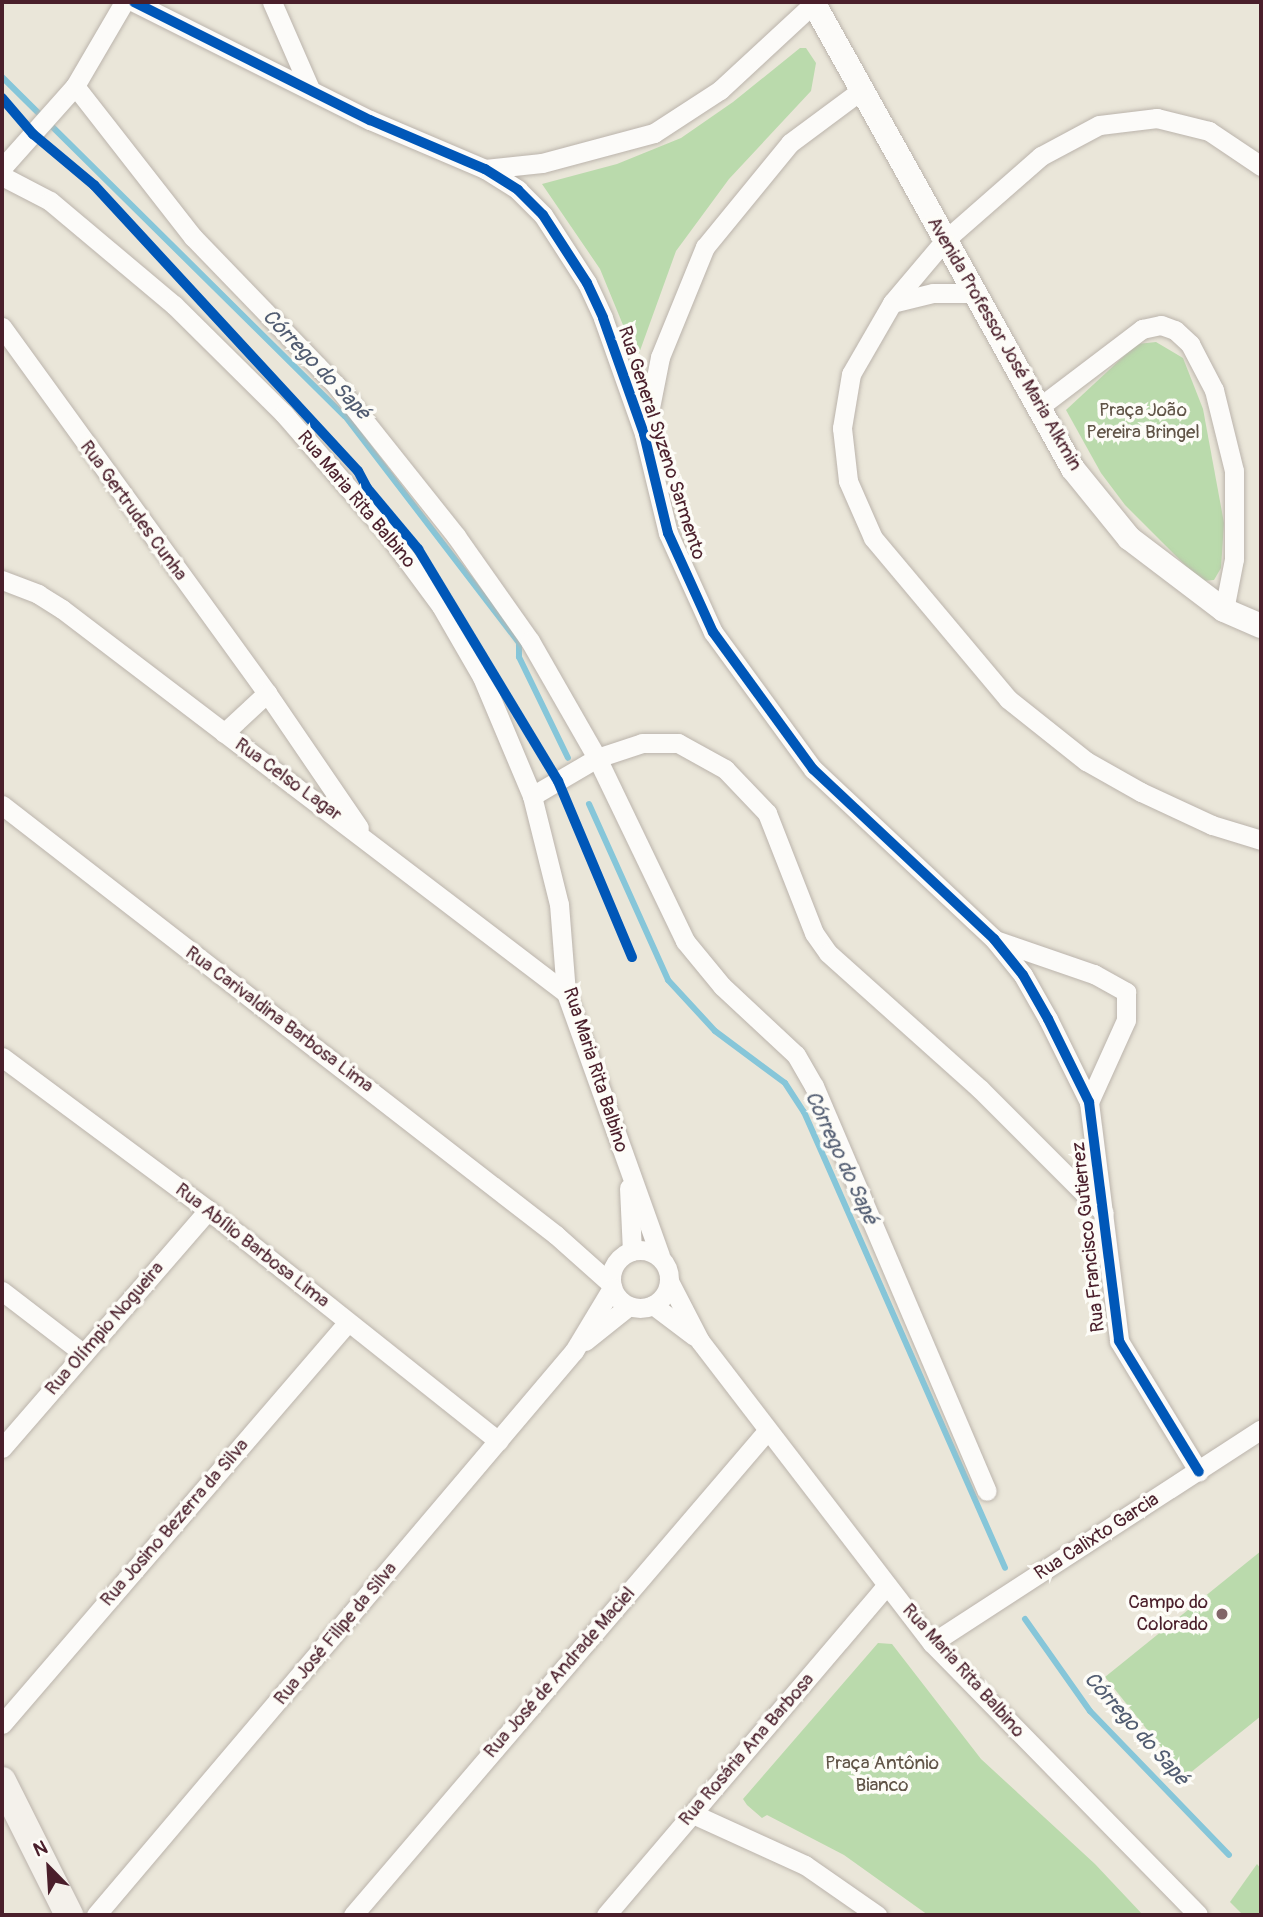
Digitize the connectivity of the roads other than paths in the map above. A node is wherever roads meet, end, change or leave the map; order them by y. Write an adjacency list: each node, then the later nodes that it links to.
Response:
1 (124, 2): 7 (street)
2 (134, 2): 5 (street, Rua General Syzeno Sarmento)
3 (272, 2): 5 (street)
4 (814, 2): 6 (street, Avenida Professor José Maria Alkmin); 10 (street)
5 (310, 89): 10 (street, Rua General Syzeno Sarmento)
6 (860, 91): 12 (street, Avenida Professor José Maria Alkmin); 17 (street)
7 (69, 93): 9 (street); 23 (street)
8 (1261, 166): 12 (street)
9 (2, 168)
10 (485, 169): 17 (street, Rua General Syzeno Sarmento)
11 (2, 176): 24 (street, Rua Maria Rita Balbino)
12 (945, 240): 13 (street, Avenida Professor José Maria Alkmin); 14 (street)
13 (975, 293): 14 (street); 16 (street, Avenida Professor José Maria Alkmin)
14 (892, 303): 27 (street)
15 (2, 327): 21 (street, Rua Gertrudes Cunha)
16 (1038, 408): 19 (street, Avenida Professor José Maria Alkmin); 19 (street)
17 (645, 434): 28 (street, Rua General Syzeno Sarmento)
18 (2, 580): 22 (street, Rua Celso Lagar)
19 (1224, 610): 20 (street, Avenida Professor José Maria Alkmin)
20 (1261, 626)
21 (267, 693): 22 (street); 26 (street, Rua Gertrudes Cunha)
22 (224, 733): 26 (street, Rua Celso Lagar)
23 (597, 758): 24 (street); 34 (street); 52 (street)
24 (532, 796): 29 (street, Rua Maria Rita Balbino)
25 (2, 804): 35 (street, Rua Carivaldina Barbosa Lima)
26 (363, 834): 29 (street, Rua Celso Lagar)
27 (1261, 840)
28 (994, 939): 31 (street, Rua General Syzeno Sarmento); 31 (street, Rua General Syzeno Sarmento)
29 (566, 993): 32 (street, Rua Maria Rita Balbino)
30 (2, 1057): 33 (street, Rua Abílio Barbosa Lima)
31 (1089, 1102): 34 (street, Rua Francisco Gutierrez)
32 (628, 1170): 36 (street, Rua Maria Rita Balbino); 37 (street, Rua Maria Rita Balbino)
33 (208, 1210): 43 (street, Rua Abílio Barbosa Lima); 46 (street, Rua Olímpio Nogueira)
34 (1104, 1213): 51 (street, Rua Francisco Gutierrez)
35 (556, 1235): 36 (street, Rua Carivaldina Barbosa Lima); 39 (street, Rua Carivaldina Barbosa Lima)
36 (624, 1256): 37 (street); 39 (street)
37 (660, 1256): 38 (street)
38 (670, 1283): 41 (street); 44 (street, Rua Maria Rita Balbino)
39 (612, 1286): 42 (street); 45 (street, Rua José Filipe da Silva)
40 (2, 1291): 46 (street)
41 (653, 1305): 42 (street); 44 (street, Rua Maria Rita Balbino)
42 (629, 1306): 45 (street, Rua José Filipe da Silva)
43 (348, 1322): 49 (street, Rua Abílio Barbosa Lima); 55 (street, Rua Josino Bezerra da Silva)
44 (700, 1341): 48 (street, Rua Maria Rita Balbino)
45 (574, 1350): 49 (street, Rua José Filipe da Silva)
46 (84, 1354): 50 (street, Rua Olímpio Nogueira)
47 (1261, 1429): 51 (street, Rua Calixto Garcia)
48 (767, 1431): 53 (street, Rua Maria Rita Balbino); 60 (street, Rua José de Andrade Maciel)
49 (498, 1441): 59 (street, Rua José Filipe da Silva)
50 (2, 1448)
51 (1199, 1472): 54 (street, Rua Calixto Garcia)
52 (987, 1491)
53 (887, 1585): 54 (street, Rua Maria Rita Balbino); 57 (street, Rua Rosária Ana Barbosa)
54 (932, 1643): 63 (street, Rua Maria Rita Balbino)
55 (2, 1724)
56 (2, 1781): 58 (main road)
57 (693, 1814): 61 (street, Rua Rosária Ana Barbosa); 62 (street)
58 (69, 1915)
59 (96, 1915)
60 (353, 1915)
61 (606, 1915)
62 (877, 1915)
63 (1198, 1915)

